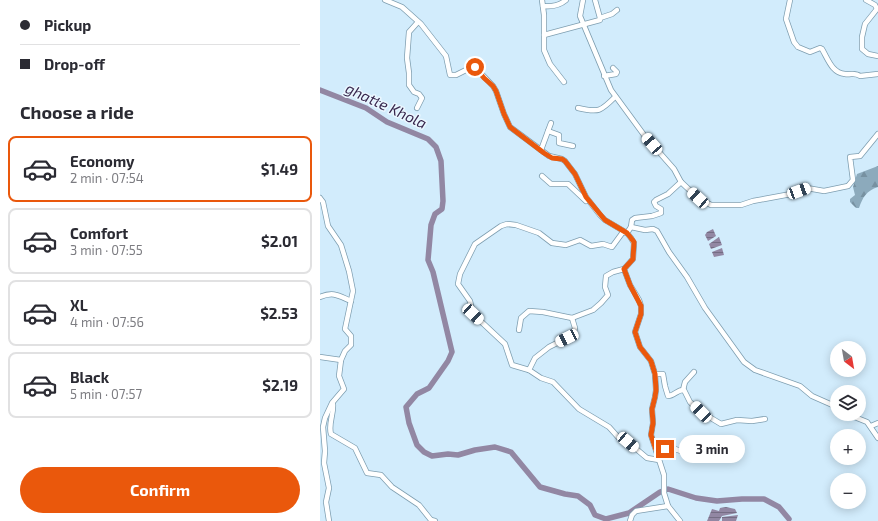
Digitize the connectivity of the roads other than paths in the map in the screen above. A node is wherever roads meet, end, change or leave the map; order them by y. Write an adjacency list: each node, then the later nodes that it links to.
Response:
1 (386, 0): 11 (street)
2 (542, 0): 8 (street)
3 (566, 0): 8 (street)
4 (583, 0): 12 (street)
5 (595, 0): 10 (street)
6 (790, 0): 16 (street)
7 (866, 0): 14 (street)
8 (543, 6): 13 (street)
9 (617, 10): 10 (street)
10 (600, 18): 12 (street)
11 (418, 22): 20 (street); 26 (street)
12 (583, 25): 13 (street); 17 (street)
13 (544, 35): 18 (street)
14 (878, 56)
15 (613, 68): 17 (street)
16 (878, 74)
17 (604, 76): 19 (street)
18 (564, 82)
19 (615, 97): 21 (street); 28 (street)
20 (417, 108)
21 (578, 108)
22 (550, 123): 23 (street)
23 (548, 131): 25 (street); 26 (street)
24 (878, 134): 28 (street)
25 (573, 146)
26 (541, 150): 30 (street)
27 (542, 176): 30 (street)
28 (681, 182): 31 (street)
29 (320, 198): 35 (street)
30 (596, 210): 32 (street)
31 (631, 227): 32 (street); 45 (street)
32 (627, 233): 33 (street); 40 (street)
33 (624, 269): 36 (street); 42 (street)
34 (320, 297): 35 (street)
35 (351, 301): 39 (street)
36 (572, 318): 37 (street); 40 (street)
37 (519, 330)
38 (320, 357): 39 (street)
39 (341, 360): 44 (street)
40 (529, 370): 52 (street)
41 (694, 372): 43 (street)
42 (655, 374): 43 (street); 51 (street)
43 (683, 390): 46 (street)
44 (332, 403): 55 (street); 56 (street)
45 (830, 404)
46 (765, 419)
47 (866, 421): 49 (street)
48 (878, 422): 49 (street)
49 (871, 426): 50 (street)
50 (878, 438)
51 (656, 450): 52 (street); 53 (street)
52 (659, 460): 54 (street)
53 (707, 460)
54 (668, 506): 57 (street); 58 (street)
55 (329, 521)
56 (435, 521)
57 (630, 521)
58 (680, 521)

